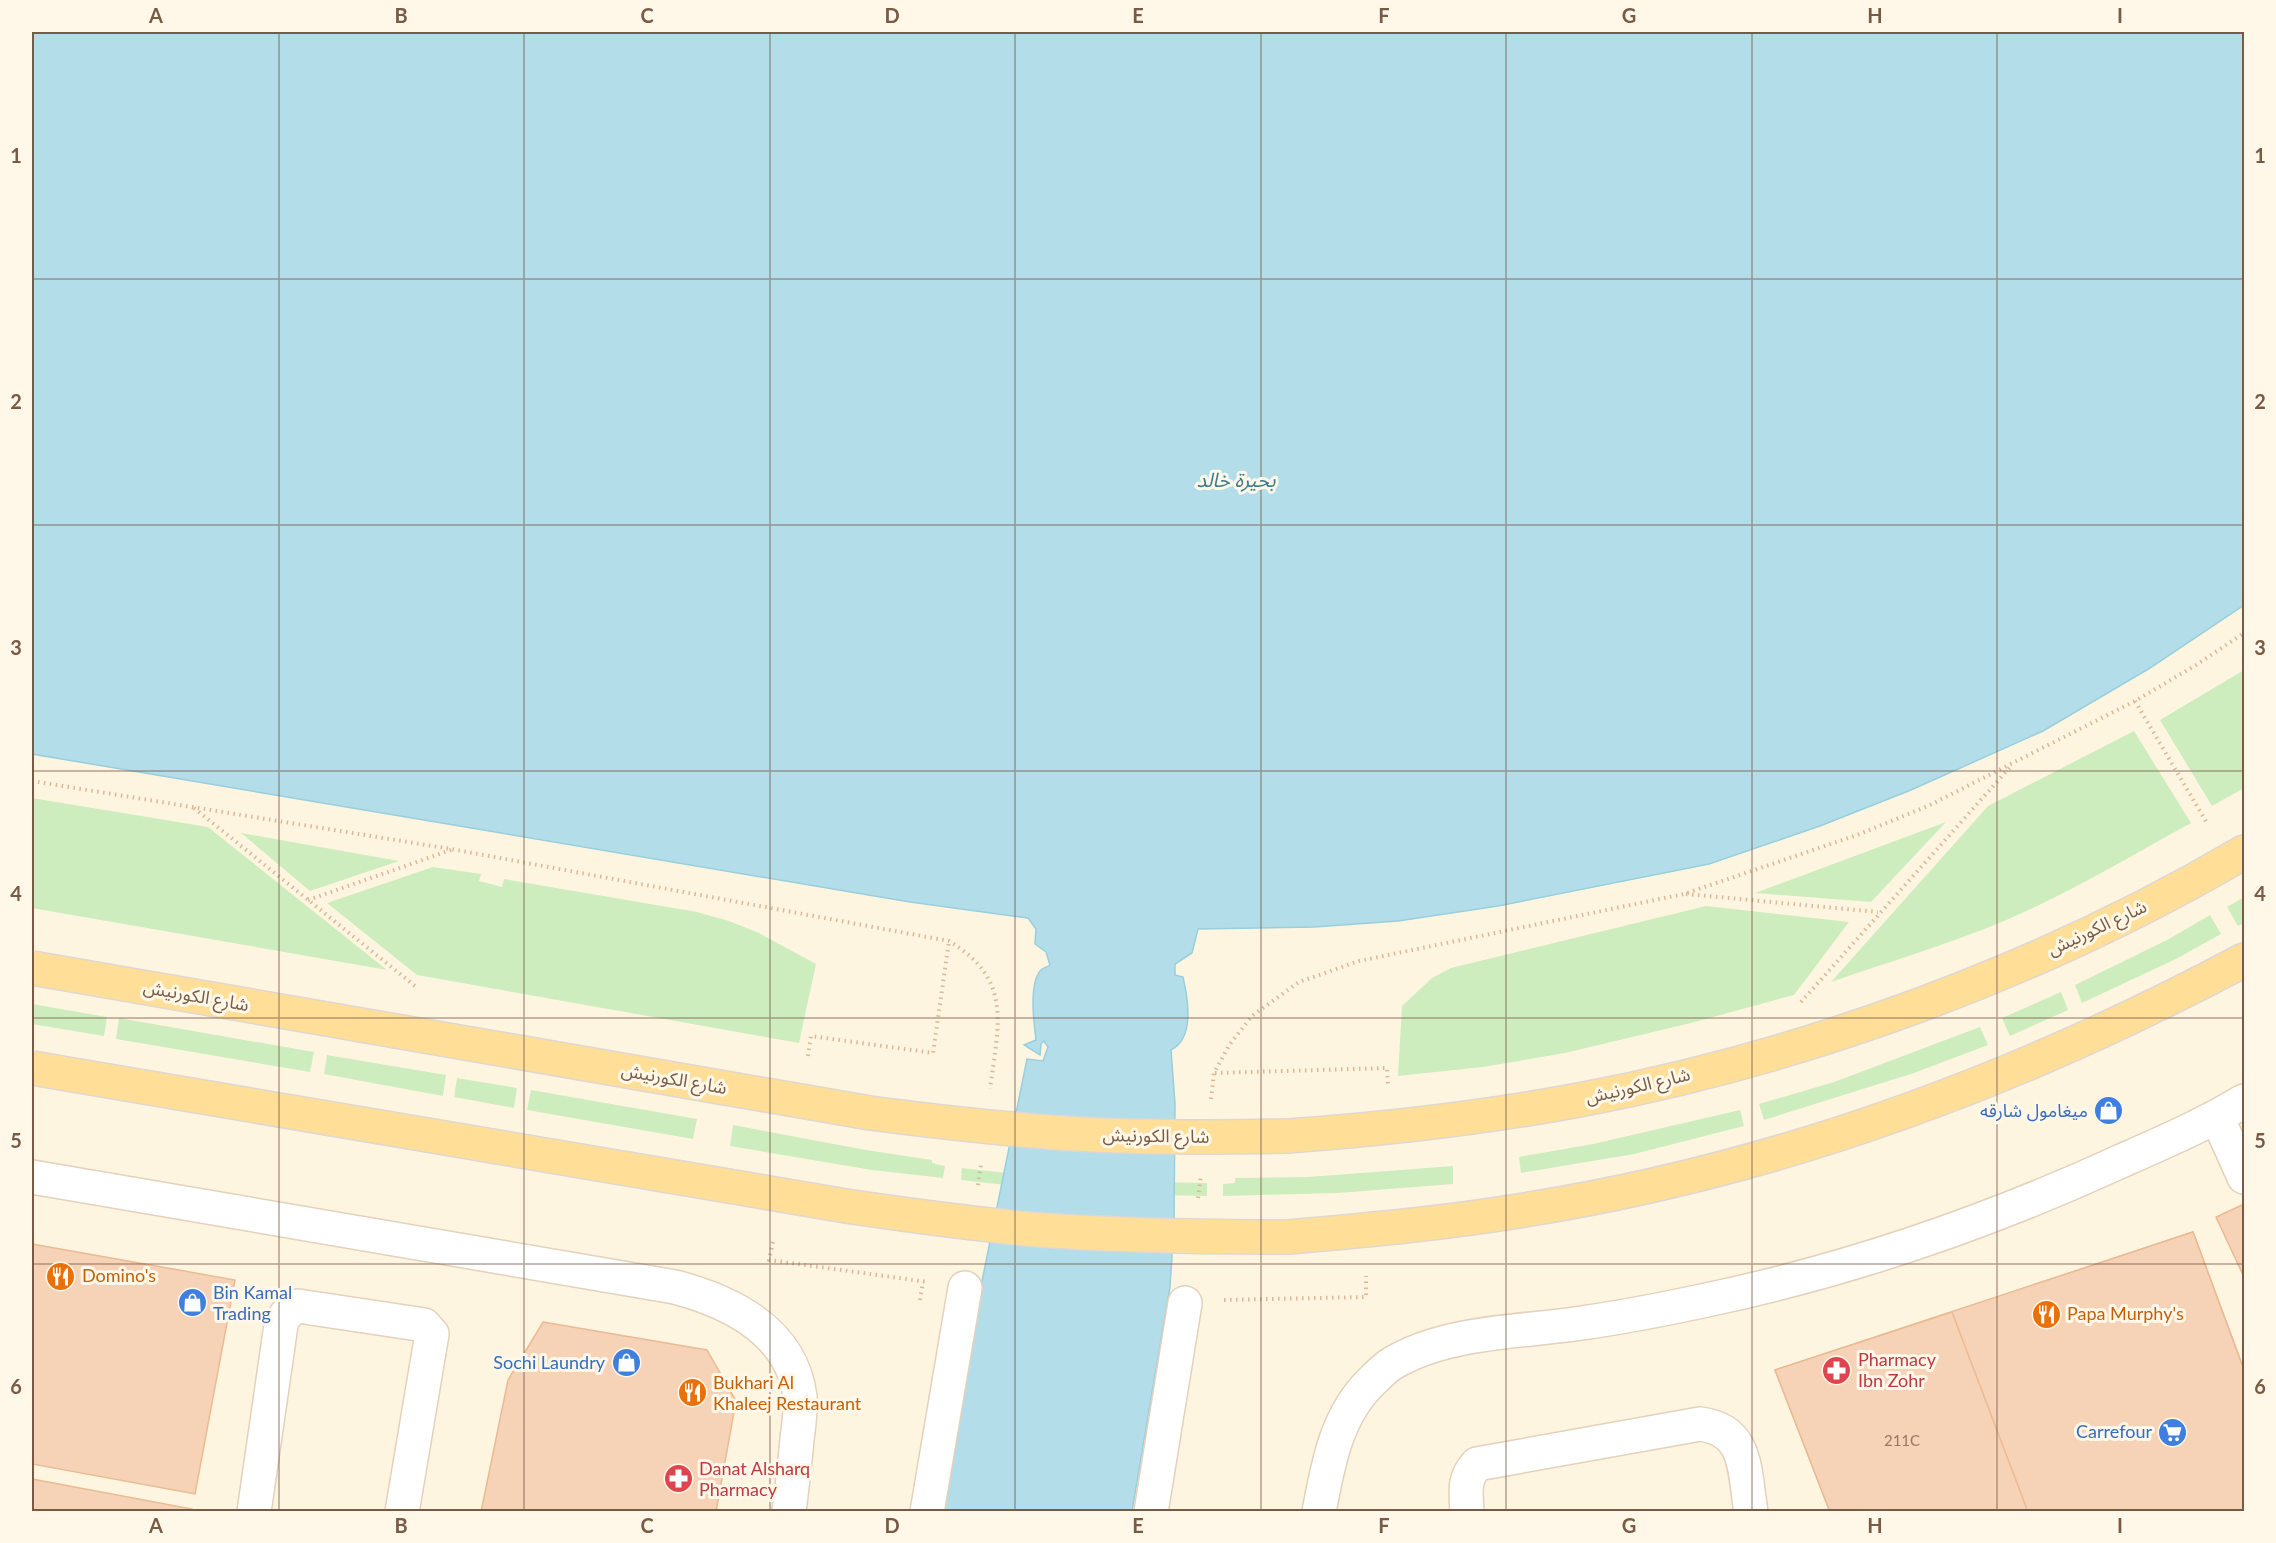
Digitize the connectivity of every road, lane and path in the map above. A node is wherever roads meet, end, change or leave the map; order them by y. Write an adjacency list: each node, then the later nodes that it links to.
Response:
1 (2244, 633): 2 (path)
2 (2135, 701): 3 (path); 6 (path)
3 (2013, 763): 9 (path); 11 (path)
4 (32, 781): 5 (path)
5 (194, 808): 7 (path); 10 (path)
6 (2207, 823)
7 (451, 849): 10 (path); 12 (path)
8 (2244, 852): 14 (main road, شارع الكورنيش, bridge)
9 (1684, 894): 11 (path); 19 (path)
10 (308, 900): 15 (path)
11 (1879, 912): 16 (path)
12 (949, 941): 17 (path); 21 (path)
13 (2244, 960): 18 (main road, bridge)
14 (32, 968)
15 (415, 986)
16 (1800, 1003)
17 (808, 1056)
18 (32, 1068)
19 (1214, 1073): 20 (path); 22 (path)
20 (1388, 1085)
21 (990, 1091)
22 (1209, 1108)
23 (2231, 1109): 27 (street); 41 (street)
24 (981, 1161): 28 (path)
25 (1202, 1165): 29 (path)
26 (32, 1177): 38 (street)
27 (2244, 1177)
28 (977, 1196)
29 (1198, 1200)
30 (773, 1242): 31 (path)
31 (887, 1275)
32 (1366, 1276): 34 (path)
33 (965, 1288): 39 (street)
34 (1264, 1300)
35 (1185, 1303): 40 (street)
36 (254, 1512): 37 (street)
37 (402, 1512)
38 (789, 1512)
39 (927, 1512)
40 (1151, 1512)
41 (1319, 1512)
42 (1467, 1512): 43 (street)
43 (1751, 1512)

